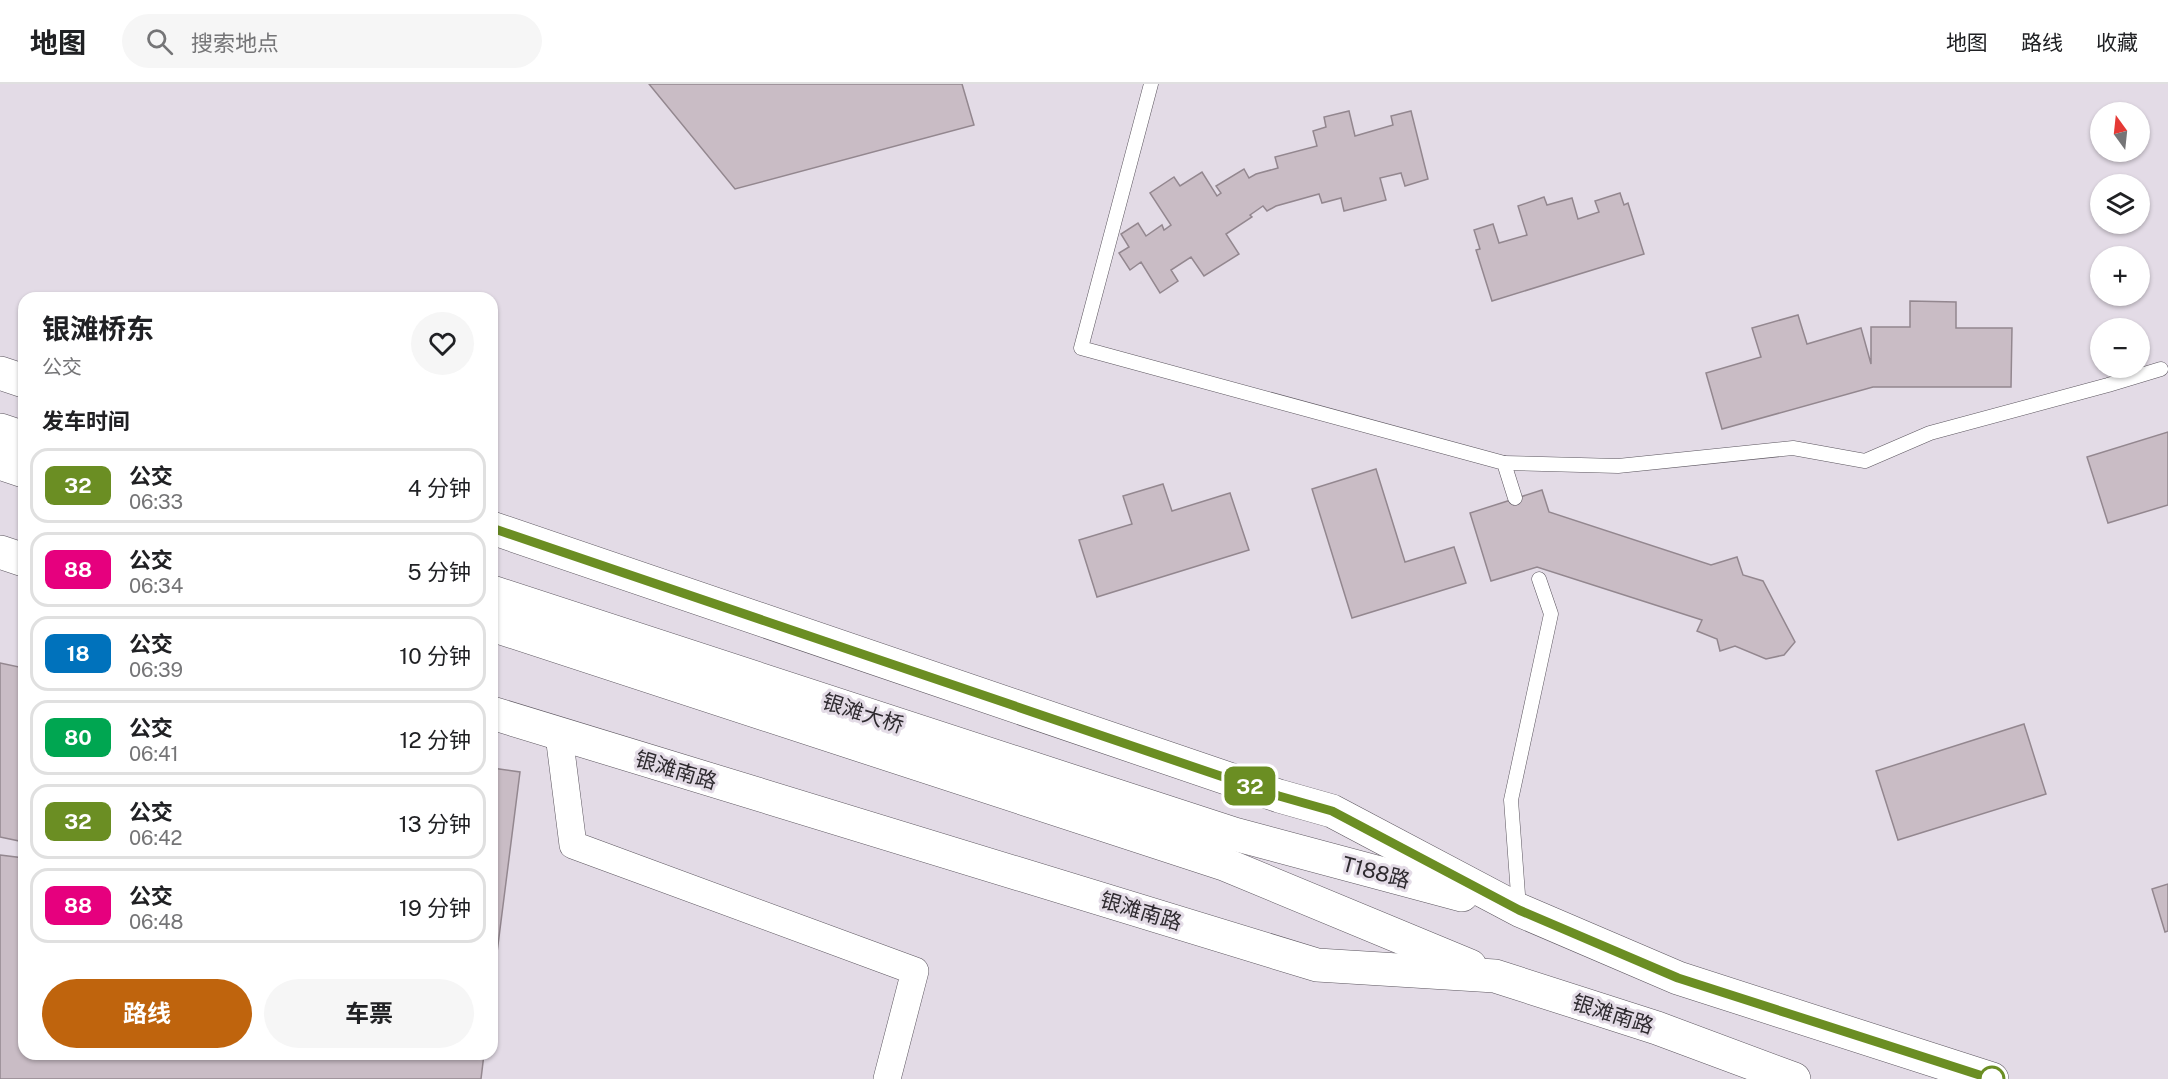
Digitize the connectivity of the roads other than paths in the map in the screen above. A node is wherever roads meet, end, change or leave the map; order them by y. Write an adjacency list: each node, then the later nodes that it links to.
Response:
1 (1151, 84): 8 (lane)
2 (2161, 369): 8 (lane)
3 (0, 374): 4 (main road)
4 (18, 379)
5 (0, 430): 6 (main road)
6 (18, 436)
7 (0, 463): 9 (main road)
8 (1504, 463): 10 (lane)
9 (18, 469)
10 (1515, 498)
11 (498, 530): 20 (main road)
12 (0, 552): 13 (main road)
13 (18, 558)
14 (1539, 579): 20 (lane)
15 (498, 594): 19 (main road, 银滩大桥)
16 (498, 627): 19 (main road, 银滩大桥)
17 (498, 715): 18 (main road, 银滩南路)
18 (559, 735): 21 (main road, 银滩南路); 22 (street)
19 (1229, 849): 20 (main road, T188路); 21 (main road)
20 (1519, 910): 24 (main road)
21 (1495, 976): 23 (main road, 银滩南路)
22 (887, 1079)
23 (1794, 1079)
24 (1992, 1079)

